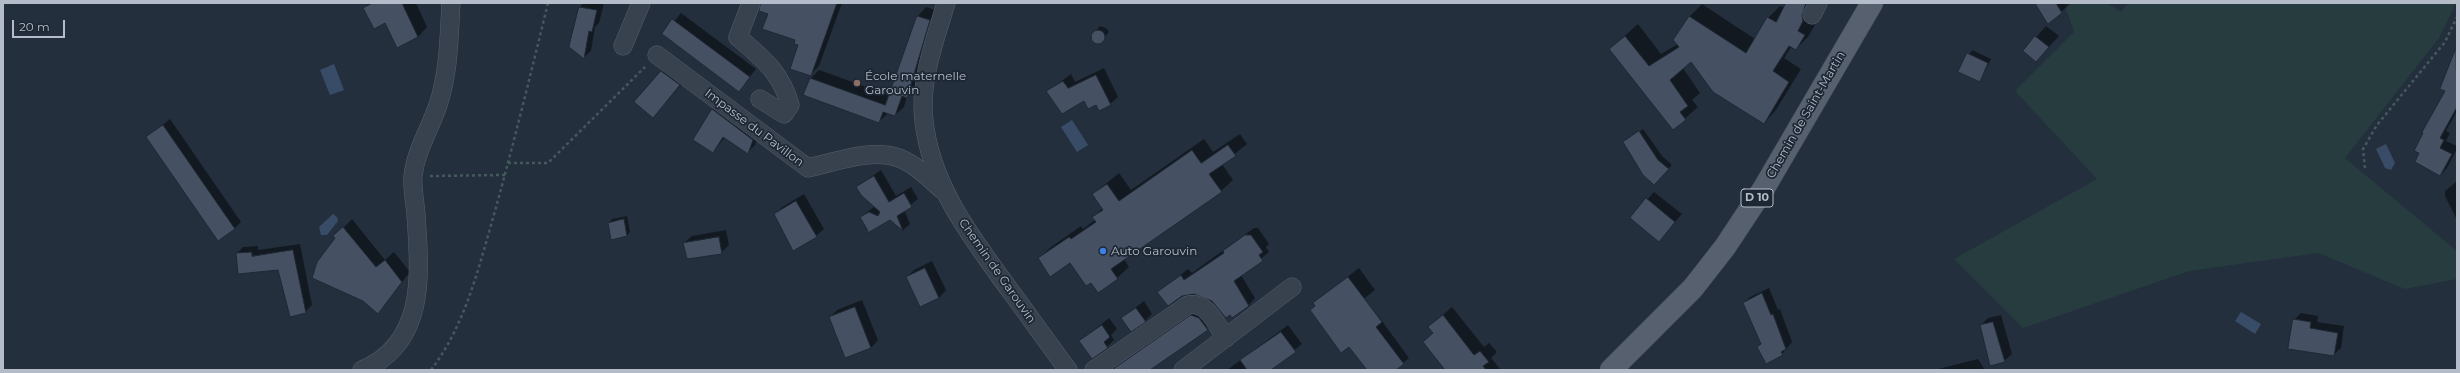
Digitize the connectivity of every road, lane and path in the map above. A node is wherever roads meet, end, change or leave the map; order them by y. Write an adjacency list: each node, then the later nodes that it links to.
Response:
1 (451, 3): 14 (street)
2 (548, 3): 11 (path)
3 (641, 3): 8 (street)
4 (751, 3): 10 (street)
5 (946, 3): 15 (street, Chemin de Garouvin)
6 (1872, 3): 23 (main road, Chemin de Saint-Martin / D 10)
7 (2457, 17): 12 (path)
8 (623, 46)
9 (657, 55): 11 (path); 15 (street, Impasse du Pavillon)
10 (760, 99)
11 (508, 163): 13 (path)
12 (2365, 168)
13 (505, 175): 14 (path); 19 (path)
14 (413, 176): 18 (street)
15 (945, 192): 20 (street, Chemin de Garouvin)
16 (1292, 287): 17 (street)
17 (1226, 338): 21 (street); 22 (street)
18 (362, 370)
19 (431, 370)
20 (1068, 370)
21 (1094, 370)
22 (1183, 370)
23 (1611, 370)

